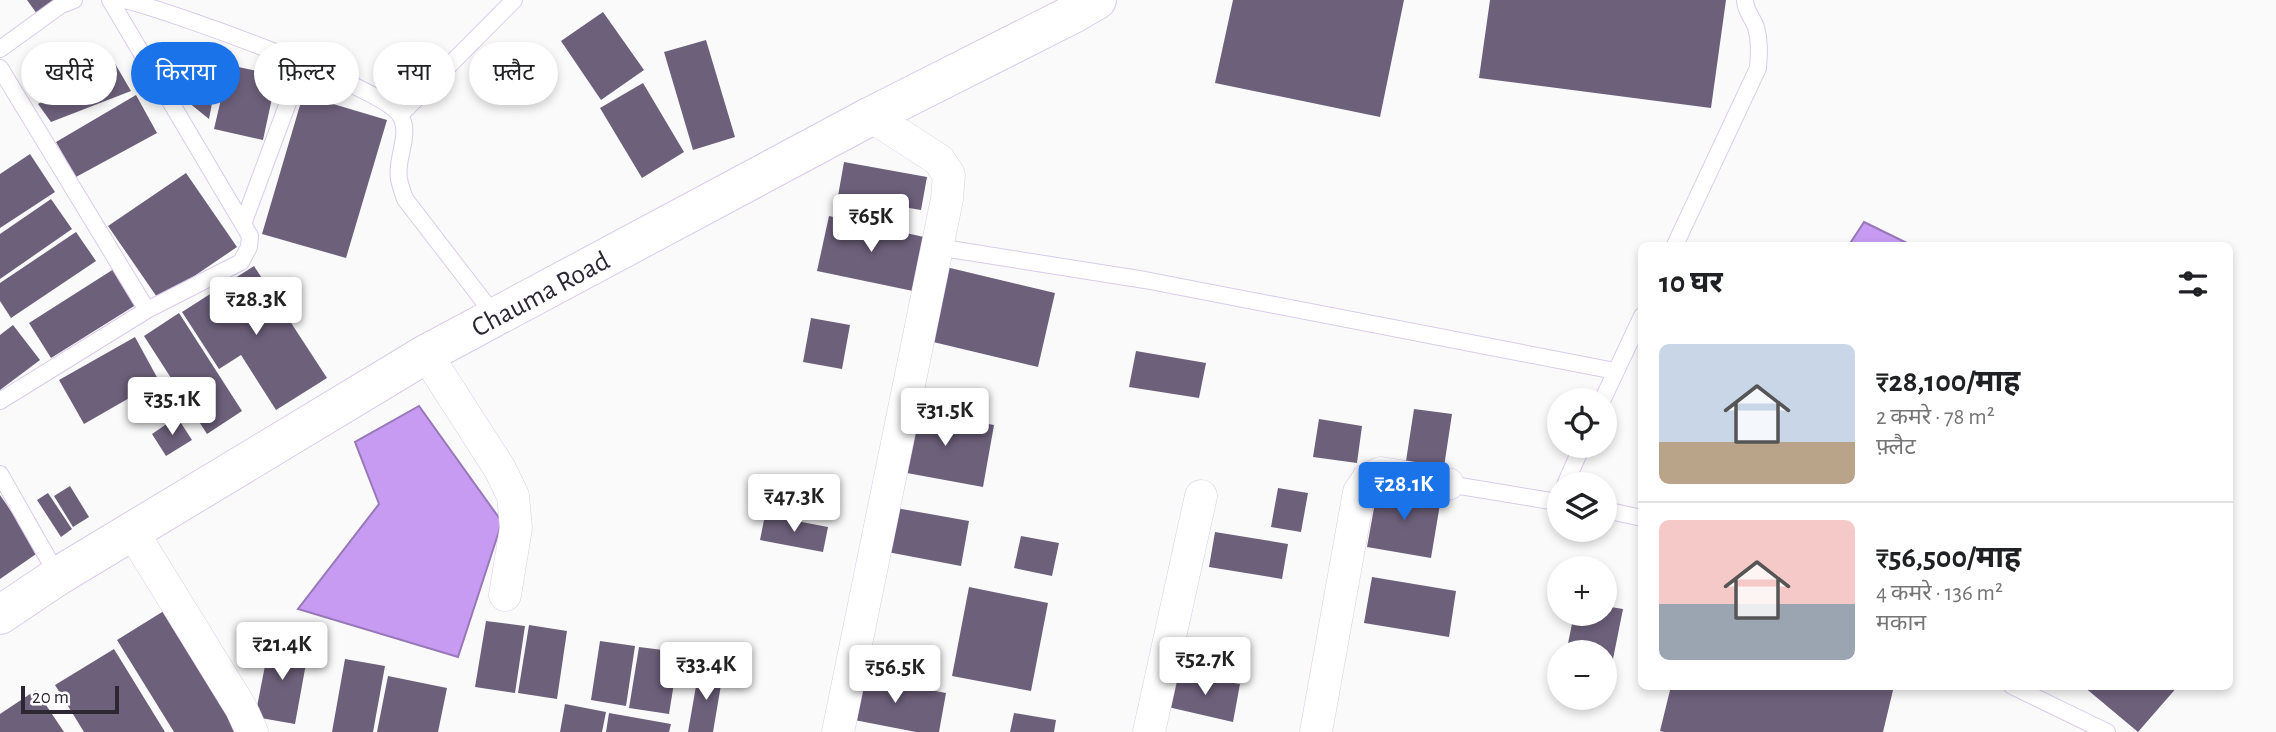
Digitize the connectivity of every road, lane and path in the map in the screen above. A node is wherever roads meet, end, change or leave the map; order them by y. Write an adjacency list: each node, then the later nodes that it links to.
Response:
1 (74, 0): 8 (lane)
2 (110, 0): 14 (lane)
3 (124, 0): 7 (lane)
4 (514, 0): 12 (lane)
5 (1097, 0): 13 (street, Chauma Road)
6 (1745, 0): 15 (lane)
7 (254, 45)
8 (0, 48)
9 (0, 68): 17 (lane)
10 (359, 89): 12 (lane)
11 (287, 105): 14 (lane)
12 (400, 115): 18 (lane)
13 (871, 116): 16 (street); 18 (street, Chauma Road)
14 (243, 224): 17 (lane)
15 (1676, 242)
16 (937, 247): 21 (lane); 36 (street)
17 (147, 310): 23 (lane)
18 (495, 316): 20 (street, Chauma Road)
19 (1638, 324): 21 (lane)
20 (426, 354): 30 (street, Chauma Road); 32 (street)
21 (1615, 371): 22 (lane)
22 (1608, 388)
23 (0, 401)
24 (0, 474): 31 (lane)
25 (1448, 484): 27 (lane); 38 (street)
26 (1201, 496): 37 (street)
27 (1547, 499)
28 (1617, 513): 29 (lane)
29 (1638, 517)
30 (132, 531): 31 (street, Chauma Road); 35 (street)
31 (58, 576): 33 (street, Chauma Road)
32 (505, 595)
33 (0, 615)
34 (2020, 690): 39 (lane)
35 (251, 732)
36 (838, 732)
37 (1149, 732)
38 (1316, 732)
39 (2107, 732)

